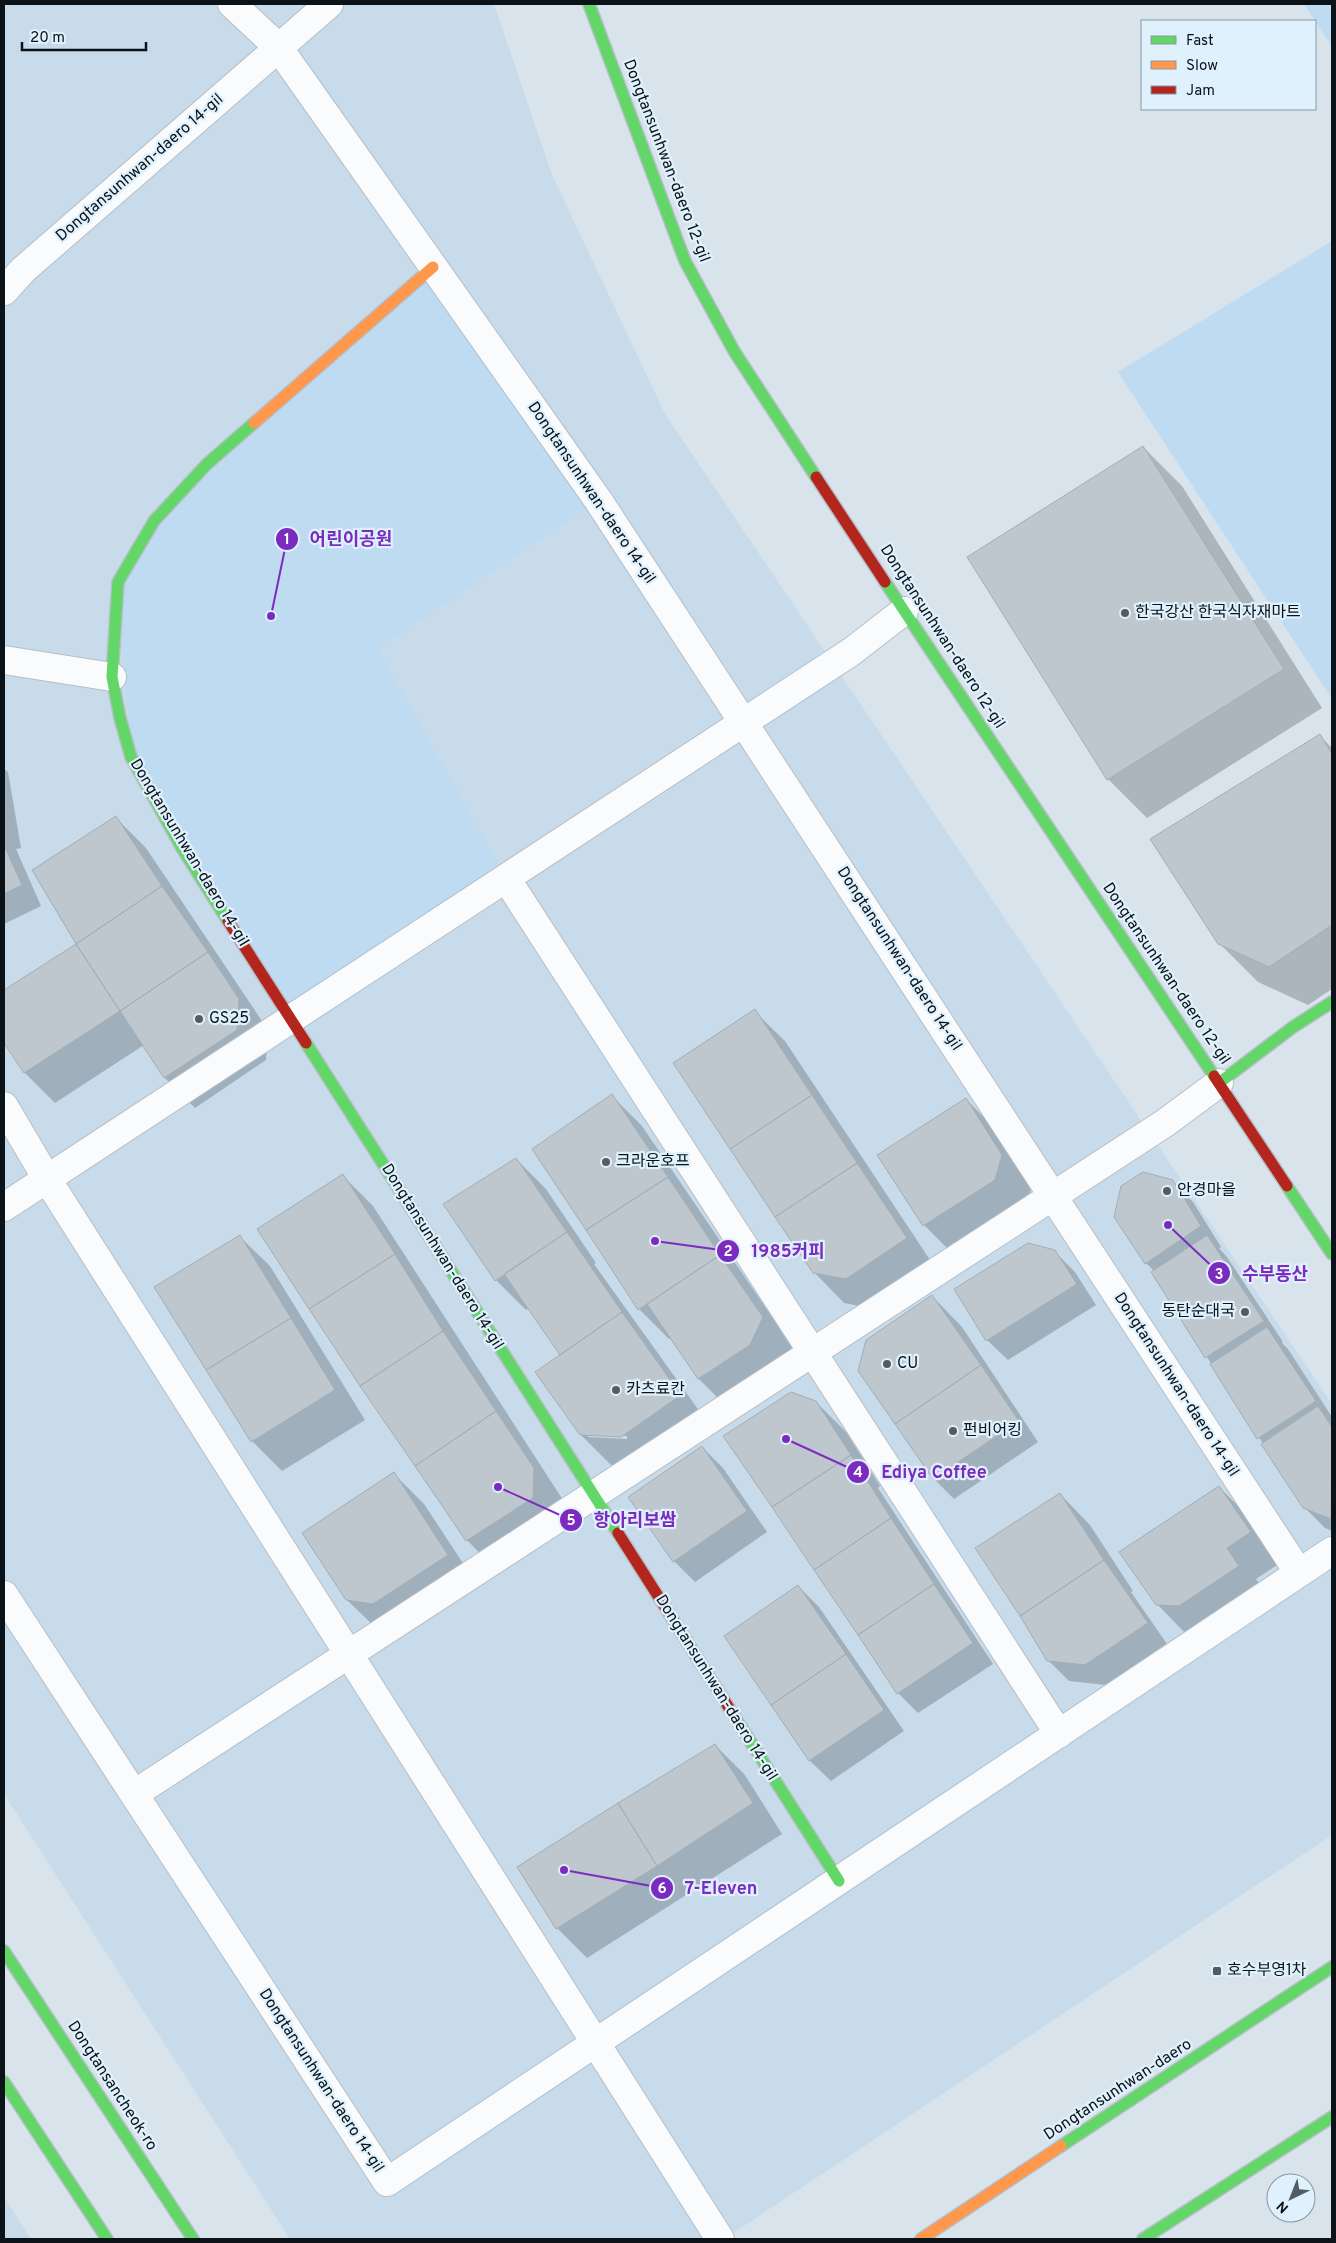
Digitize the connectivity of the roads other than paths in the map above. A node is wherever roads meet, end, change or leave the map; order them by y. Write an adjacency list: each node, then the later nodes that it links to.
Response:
1 (232, 4): 4 (street, Dongtansunhwan-daero 14-gil)
2 (330, 4): 4 (street, Dongtansunhwan-daero 14-gil)
3 (589, 4): 7 (street, Dongtansunhwan-daero 12-gil)
4 (278, 47): 5 (street, Dongtansunhwan-daero 14-gil); 6 (street, Dongtansunhwan-daero 14-gil)
5 (433, 267): 9 (street, Dongtansunhwan-daero 14-gil); 10 (street, Dongtansunhwan-daero 14-gil)
6 (4, 290)
7 (904, 611): 10 (street); 14 (street, Dongtansunhwan-daero 12-gil)
8 (4, 660): 9 (street)
9 (112, 677): 13 (street, Dongtansunhwan-daero 14-gil)
10 (744, 722): 11 (street); 17 (street, Dongtansunhwan-daero 14-gil)
11 (506, 878): 13 (street); 20 (street)
12 (1332, 1002): 14 (street)
13 (291, 1019): 16 (street); 21 (street, Dongtansunhwan-daero 14-gil)
14 (1219, 1084): 17 (street); 19 (street, Dongtansunhwan-daero 12-gil)
15 (4, 1106): 16 (street)
16 (47, 1179): 18 (street); 25 (street)
17 (1053, 1196): 20 (street); 23 (street, Dongtansunhwan-daero 14-gil)
18 (4, 1207)
19 (1332, 1254)
20 (812, 1352): 21 (street); 26 (street)
21 (594, 1495): 25 (street); 28 (street, Dongtansunhwan-daero 14-gil)
22 (1332, 1552): 23 (street, Dongtansunhwan-daero 14-gil)
23 (1299, 1574): 26 (street, Dongtansunhwan-daero 14-gil)
24 (4, 1595): 27 (street, Dongtansunhwan-daero 14-gil)
25 (349, 1655): 27 (street); 31 (street)
26 (1059, 1734): 28 (street, Dongtansunhwan-daero 14-gil)
27 (134, 1794): 31 (street, Dongtansunhwan-daero 14-gil)
28 (839, 1881): 31 (street, Dongtansunhwan-daero 14-gil)
29 (4, 1951): 35 (street, Dongtansancheok-ro)
30 (1332, 1968): 37 (street, Dongtansunhwan-daero)
31 (596, 2043): 36 (street)
32 (4, 2082): 34 (street)
33 (1332, 2117): 38 (street)
34 (107, 2239)
35 (193, 2239)
36 (720, 2239)
37 (921, 2239)
38 (1143, 2239)

